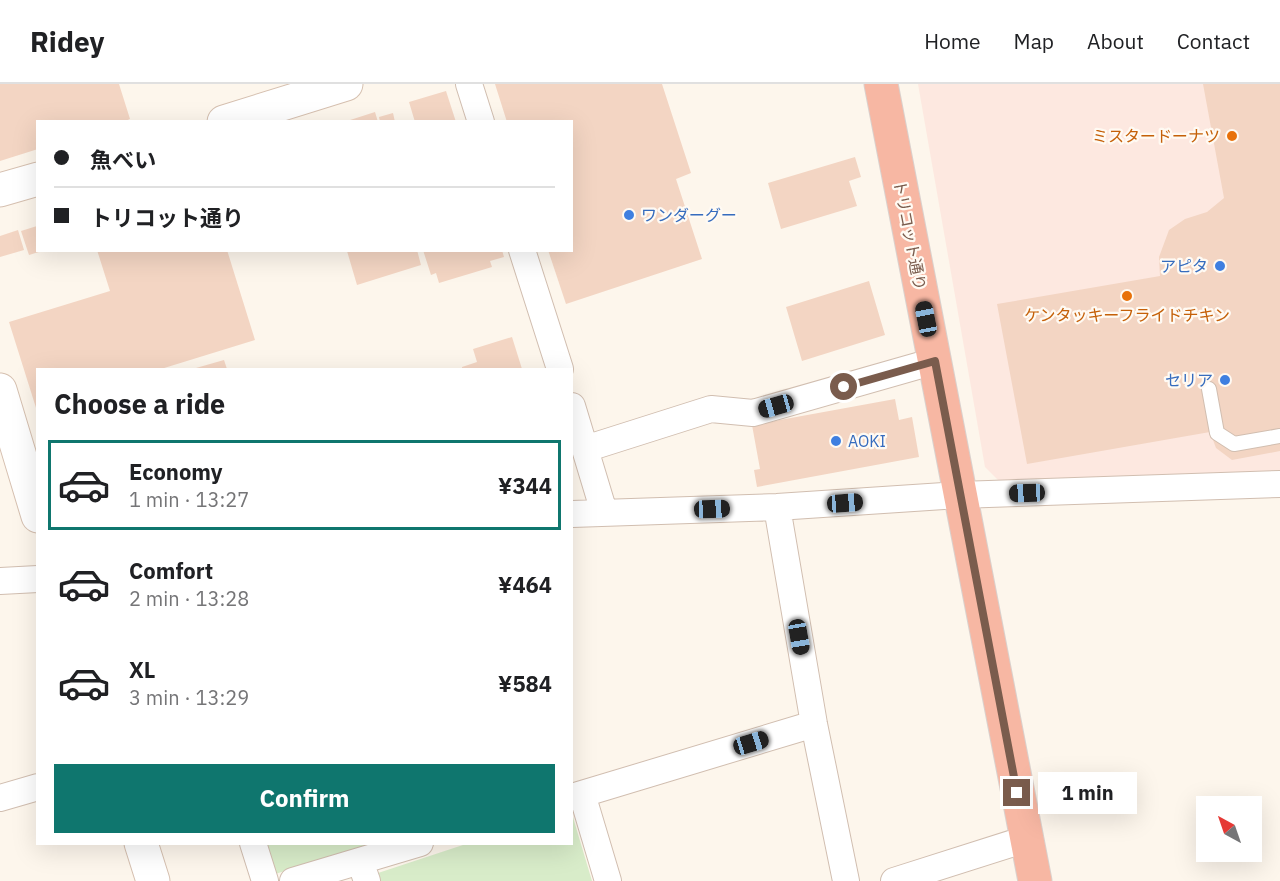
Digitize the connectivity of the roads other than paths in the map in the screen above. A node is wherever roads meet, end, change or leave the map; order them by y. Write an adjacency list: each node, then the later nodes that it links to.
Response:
1 (346, 84): 4 (street)
2 (469, 84): 5 (street)
3 (880, 84): 9 (highway, トリコット通り)
4 (230, 120)
5 (480, 120)
6 (36, 180): 7 (street)
7 (0, 190)
8 (523, 252): 10 (street)
9 (935, 361): 15 (street); 17 (highway, トリコット通り)
10 (560, 368)
11 (1209, 389): 14 (lane)
12 (0, 390): 19 (street)
13 (573, 409): 15 (street)
14 (1280, 436)
15 (585, 449): 20 (street)
16 (1280, 484): 17 (street)
17 (959, 495): 18 (street); 28 (highway, トリコット通り)
18 (777, 507): 20 (street); 24 (street)
19 (36, 509)
20 (604, 512): 21 (street)
21 (573, 514)
22 (36, 579): 23 (street)
23 (0, 581)
24 (814, 724): 26 (street); 37 (street)
25 (36, 788): 27 (street)
26 (577, 796): 36 (street)
27 (0, 798)
28 (1026, 839): 38 (street); 39 (highway, トリコット通り)
29 (142, 845): 33 (street)
30 (253, 845): 34 (street)
31 (416, 845): 32 (street)
32 (364, 871): 35 (street)
33 (153, 881)
34 (265, 881)
35 (293, 881)
36 (608, 881)
37 (846, 881)
38 (894, 881)
39 (1035, 881)

